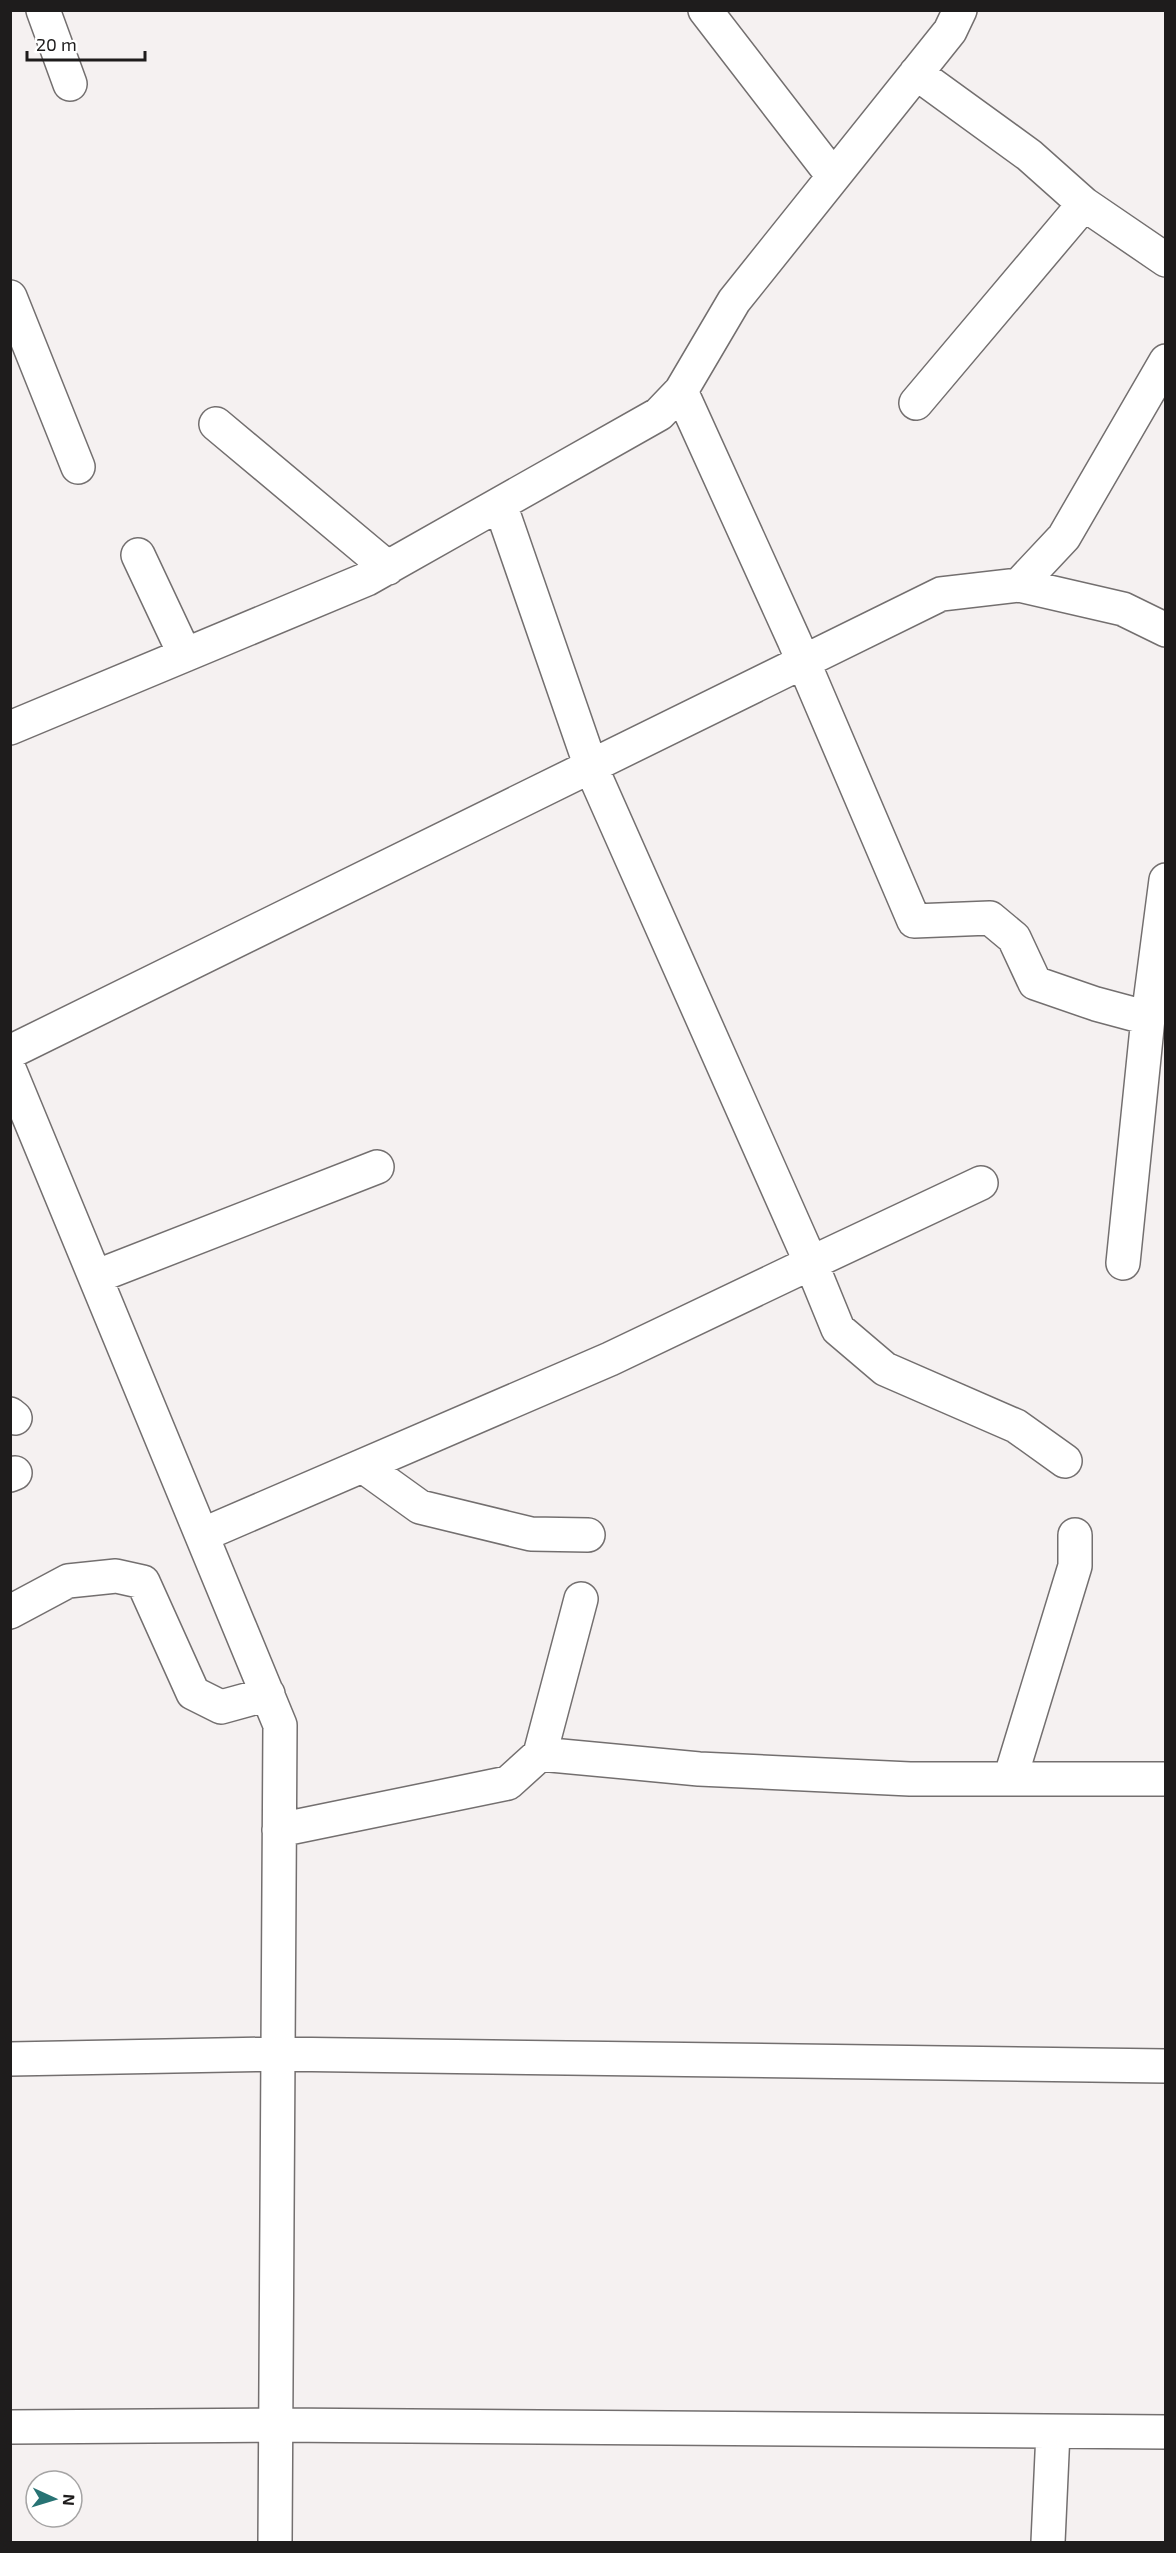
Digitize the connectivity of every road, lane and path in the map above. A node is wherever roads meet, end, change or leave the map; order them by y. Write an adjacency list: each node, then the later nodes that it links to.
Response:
1 (43, 10): 5 (street)
2 (705, 10): 6 (street)
3 (960, 10): 4 (street)
4 (916, 73): 6 (street); 7 (street)
5 (70, 84)
6 (833, 176): 11 (street)
7 (1084, 204): 8 (street); 12 (street)
8 (1166, 260)
9 (10, 297): 14 (street)
10 (1166, 361): 18 (street)
11 (681, 391): 15 (street); 21 (street)
12 (916, 403)
13 (216, 424): 17 (street)
14 (78, 467)
15 (500, 504): 17 (street); 23 (street)
16 (138, 555): 20 (street)
17 (388, 568): 20 (street)
18 (1019, 585): 19 (street); 21 (street)
19 (1166, 630)
20 (185, 656): 22 (street)
21 (804, 662): 23 (street); 25 (street)
22 (10, 728)
23 (591, 767): 26 (street); 30 (street)
24 (1166, 880): 25 (street)
25 (1148, 1018): 31 (street)
26 (10, 1052)
27 (10, 1071): 32 (street)
28 (377, 1167): 32 (street)
29 (981, 1184): 30 (street)
30 (811, 1263): 33 (street); 34 (street)
31 (1123, 1263)
32 (95, 1277): 35 (street)
33 (1065, 1461)
34 (363, 1466): 35 (street); 36 (street)
35 (202, 1535): 40 (street)
36 (588, 1535)
37 (1075, 1535): 42 (street)
38 (581, 1599): 41 (street)
39 (10, 1612): 40 (street)
40 (268, 1694): 44 (street)
41 (540, 1754): 42 (street); 44 (street)
42 (1010, 1779): 43 (street)
43 (1166, 1779)
44 (279, 1830): 45 (street)
45 (276, 2054): 46 (street); 47 (street); 48 (street)
46 (10, 2059)
47 (1166, 2066)
48 (275, 2425): 49 (street); 50 (street); 52 (street)
49 (10, 2427)
50 (1053, 2432): 51 (street); 53 (street)
51 (1166, 2432)
52 (275, 2542)
53 (1048, 2542)

